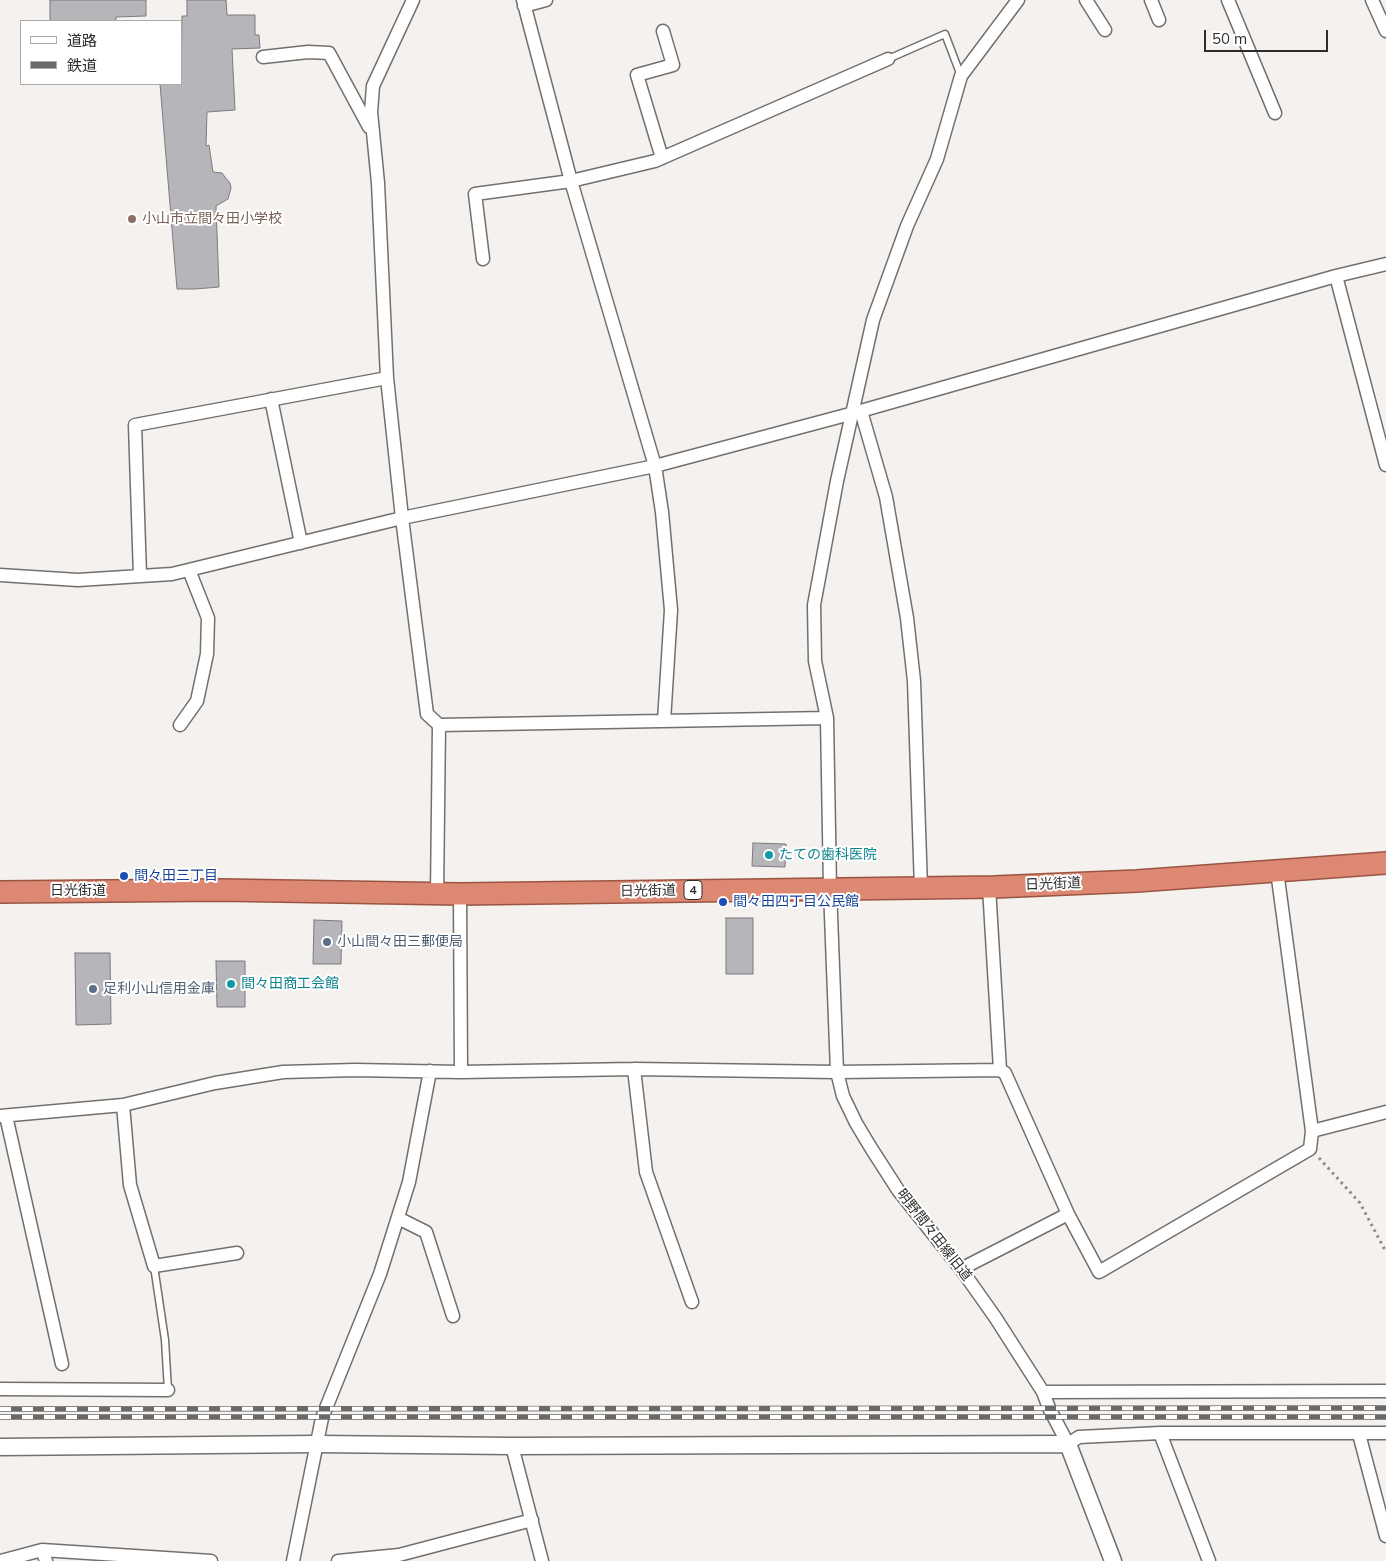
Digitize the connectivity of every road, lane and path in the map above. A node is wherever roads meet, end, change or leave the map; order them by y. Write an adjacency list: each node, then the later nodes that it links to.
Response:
1 (412, 0): 17 (street)
2 (546, 0): 8 (street)
3 (1018, 0): 15 (street)
4 (1086, 0): 10 (street)
5 (1151, 0): 9 (street)
6 (1228, 0): 16 (street)
7 (1372, 0): 11 (street)
8 (524, 3): 19 (street)
9 (1159, 20)
10 (1105, 30)
11 (1386, 30)
12 (663, 31): 18 (street)
13 (262, 57): 17 (street)
14 (888, 59): 15 (lane); 18 (street)
15 (961, 76): 25 (street, 明野間々田線旧道)
16 (1275, 113)
17 (372, 131): 23 (street)
18 (662, 158): 19 (street)
19 (571, 181): 20 (street); 27 (street)
20 (483, 259)
21 (1386, 264): 22 (street)
22 (1336, 276): 25 (street); 26 (street)
23 (387, 378): 24 (street); 28 (street)
24 (271, 400): 29 (street); 32 (street)
25 (856, 413): 27 (street); 33 (street, 明野間々田線旧道); 40 (street)
26 (1386, 465)
27 (655, 466): 28 (street); 34 (street)
28 (402, 518): 29 (street); 36 (street)
29 (301, 542): 30 (street)
30 (188, 570): 32 (street); 35 (street)
31 (0, 575): 32 (street)
32 (140, 576)
33 (827, 718): 34 (street); 41 (street, 明野間々田線旧道)
34 (664, 721): 36 (street)
35 (180, 725)
36 (439, 725): 43 (street)
37 (1386, 863): 38 (highway, 日光街道 / 4)
38 (1277, 871): 39 (highway, 日光街道 / 4); 53 (street)
39 (989, 887): 40 (highway, 日光街道 / 4); 46 (street)
40 (921, 888): 41 (highway, 日光街道 / 4)
41 (830, 889): 44 (highway, 日光街道 / 4); 49 (street, 明野間々田線旧道)
42 (0, 892): 43 (highway, 日光街道 / 4)
43 (437, 894): 44 (highway, 日光街道 / 4)
44 (460, 894): 48 (street)
45 (634, 1069): 48 (street); 49 (street); 61 (street)
46 (1000, 1070): 49 (street); 55 (street)
47 (430, 1071): 48 (street); 50 (street); 56 (street)
48 (461, 1072)
49 (837, 1072): 60 (street, 明野間々田線旧道)
50 (123, 1105): 52 (street); 59 (street)
51 (1386, 1112): 53 (street)
52 (3, 1116): 63 (street)
53 (1312, 1131): 54 (street)
54 (1310, 1149): 55 (street); 57 (path)
55 (1068, 1214): 60 (street)
56 (398, 1218): 62 (street); 71 (street)
57 (1386, 1252)
58 (237, 1253): 59 (street)
59 (154, 1266): 65 (lane)
60 (961, 1269): 67 (street, 明野間々田線旧道)
61 (692, 1302)
62 (453, 1316)
63 (62, 1364)
64 (0, 1389): 65 (street)
65 (168, 1390)
66 (1386, 1391): 67 (street)
67 (1043, 1392): 72 (street, 明野間々田線旧道)
68 (1160, 1433): 70 (street); 72 (street); 86 (street)
69 (1386, 1433): 70 (street)
70 (1359, 1434): 76 (street)
71 (317, 1444): 73 (street); 74 (street); 82 (street)
72 (1068, 1444): 73 (street); 85 (street, 明野間々田線旧道)
73 (512, 1446): 75 (street)
74 (0, 1447)
75 (532, 1520): 78 (street); 84 (street)
76 (1386, 1536)
77 (44, 1556): 79 (street); 80 (street)
78 (400, 1558): 83 (street)
79 (175, 1560): 81 (street)
80 (1, 1561)
81 (211, 1561)
82 (293, 1561)
83 (338, 1561)
84 (542, 1561)
85 (1114, 1561)
86 (1209, 1561)

